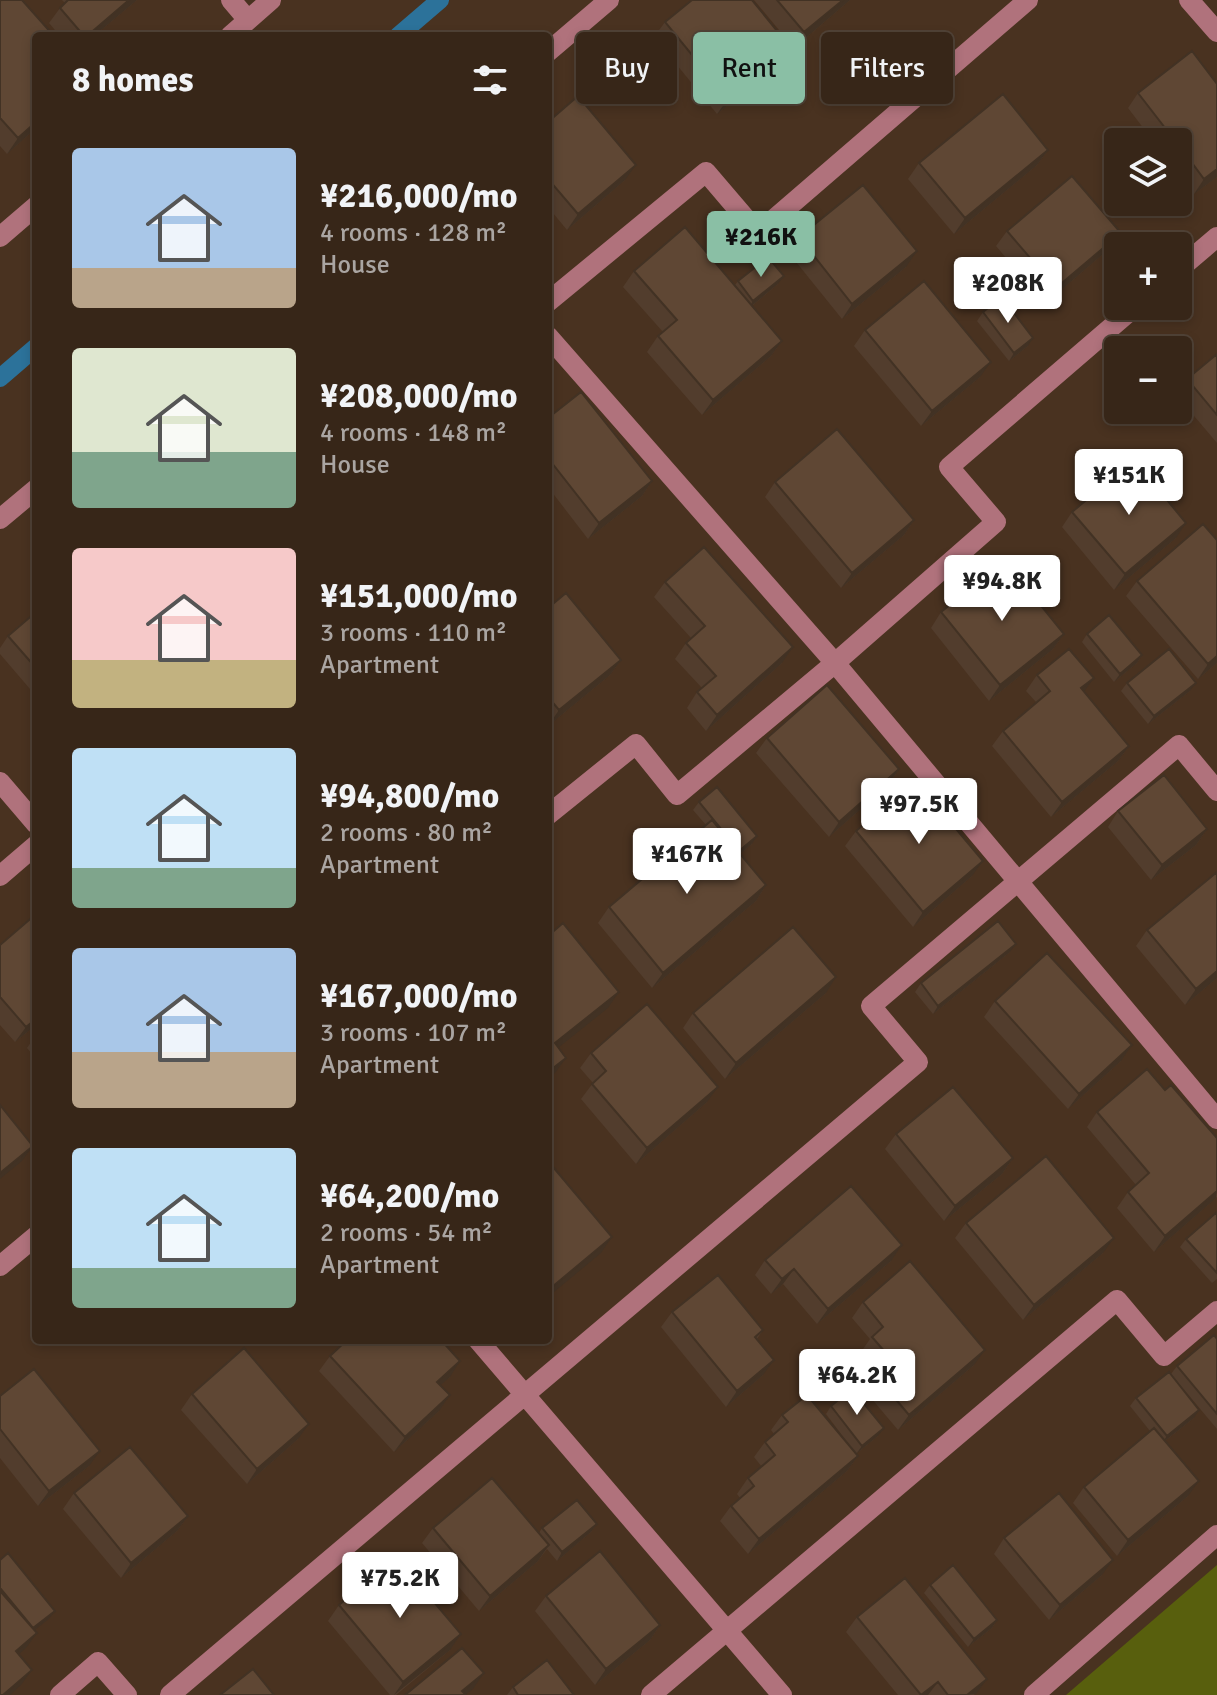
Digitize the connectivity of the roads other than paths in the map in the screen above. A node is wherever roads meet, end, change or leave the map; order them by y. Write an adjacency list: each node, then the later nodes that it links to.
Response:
1 (231, 0): 6 (street)
2 (271, 0): 6 (street)
3 (609, 0): 9 (street)
4 (1028, 0): 14 (street)
5 (1189, 0): 8 (street)
6 (248, 20): 7 (street)
7 (234, 32)
8 (1217, 32)
9 (552, 49)
10 (32, 209): 11 (street)
11 (0, 237)
12 (1217, 237): 13 (street)
13 (1192, 258)
14 (552, 299)
15 (1120, 320): 19 (street)
16 (552, 341): 19 (street)
17 (32, 492): 18 (street)
18 (0, 519)
19 (835, 663): 22 (street); 26 (street)
20 (0, 782): 23 (street)
21 (1217, 791): 26 (street)
22 (552, 812)
23 (32, 819)
24 (32, 848): 25 (street)
25 (0, 876)
26 (1018, 882): 27 (street); 32 (street)
27 (1217, 1119)
28 (32, 1239): 29 (street)
29 (0, 1266)
30 (1217, 1311): 34 (street)
31 (481, 1344): 32 (street)
32 (525, 1395): 34 (street); 37 (street)
33 (1217, 1535): 40 (street)
34 (727, 1631): 38 (street); 39 (street)
35 (60, 1695): 36 (street)
36 (127, 1695)
37 (170, 1695)
38 (651, 1695)
39 (782, 1695)
40 (1034, 1695)

